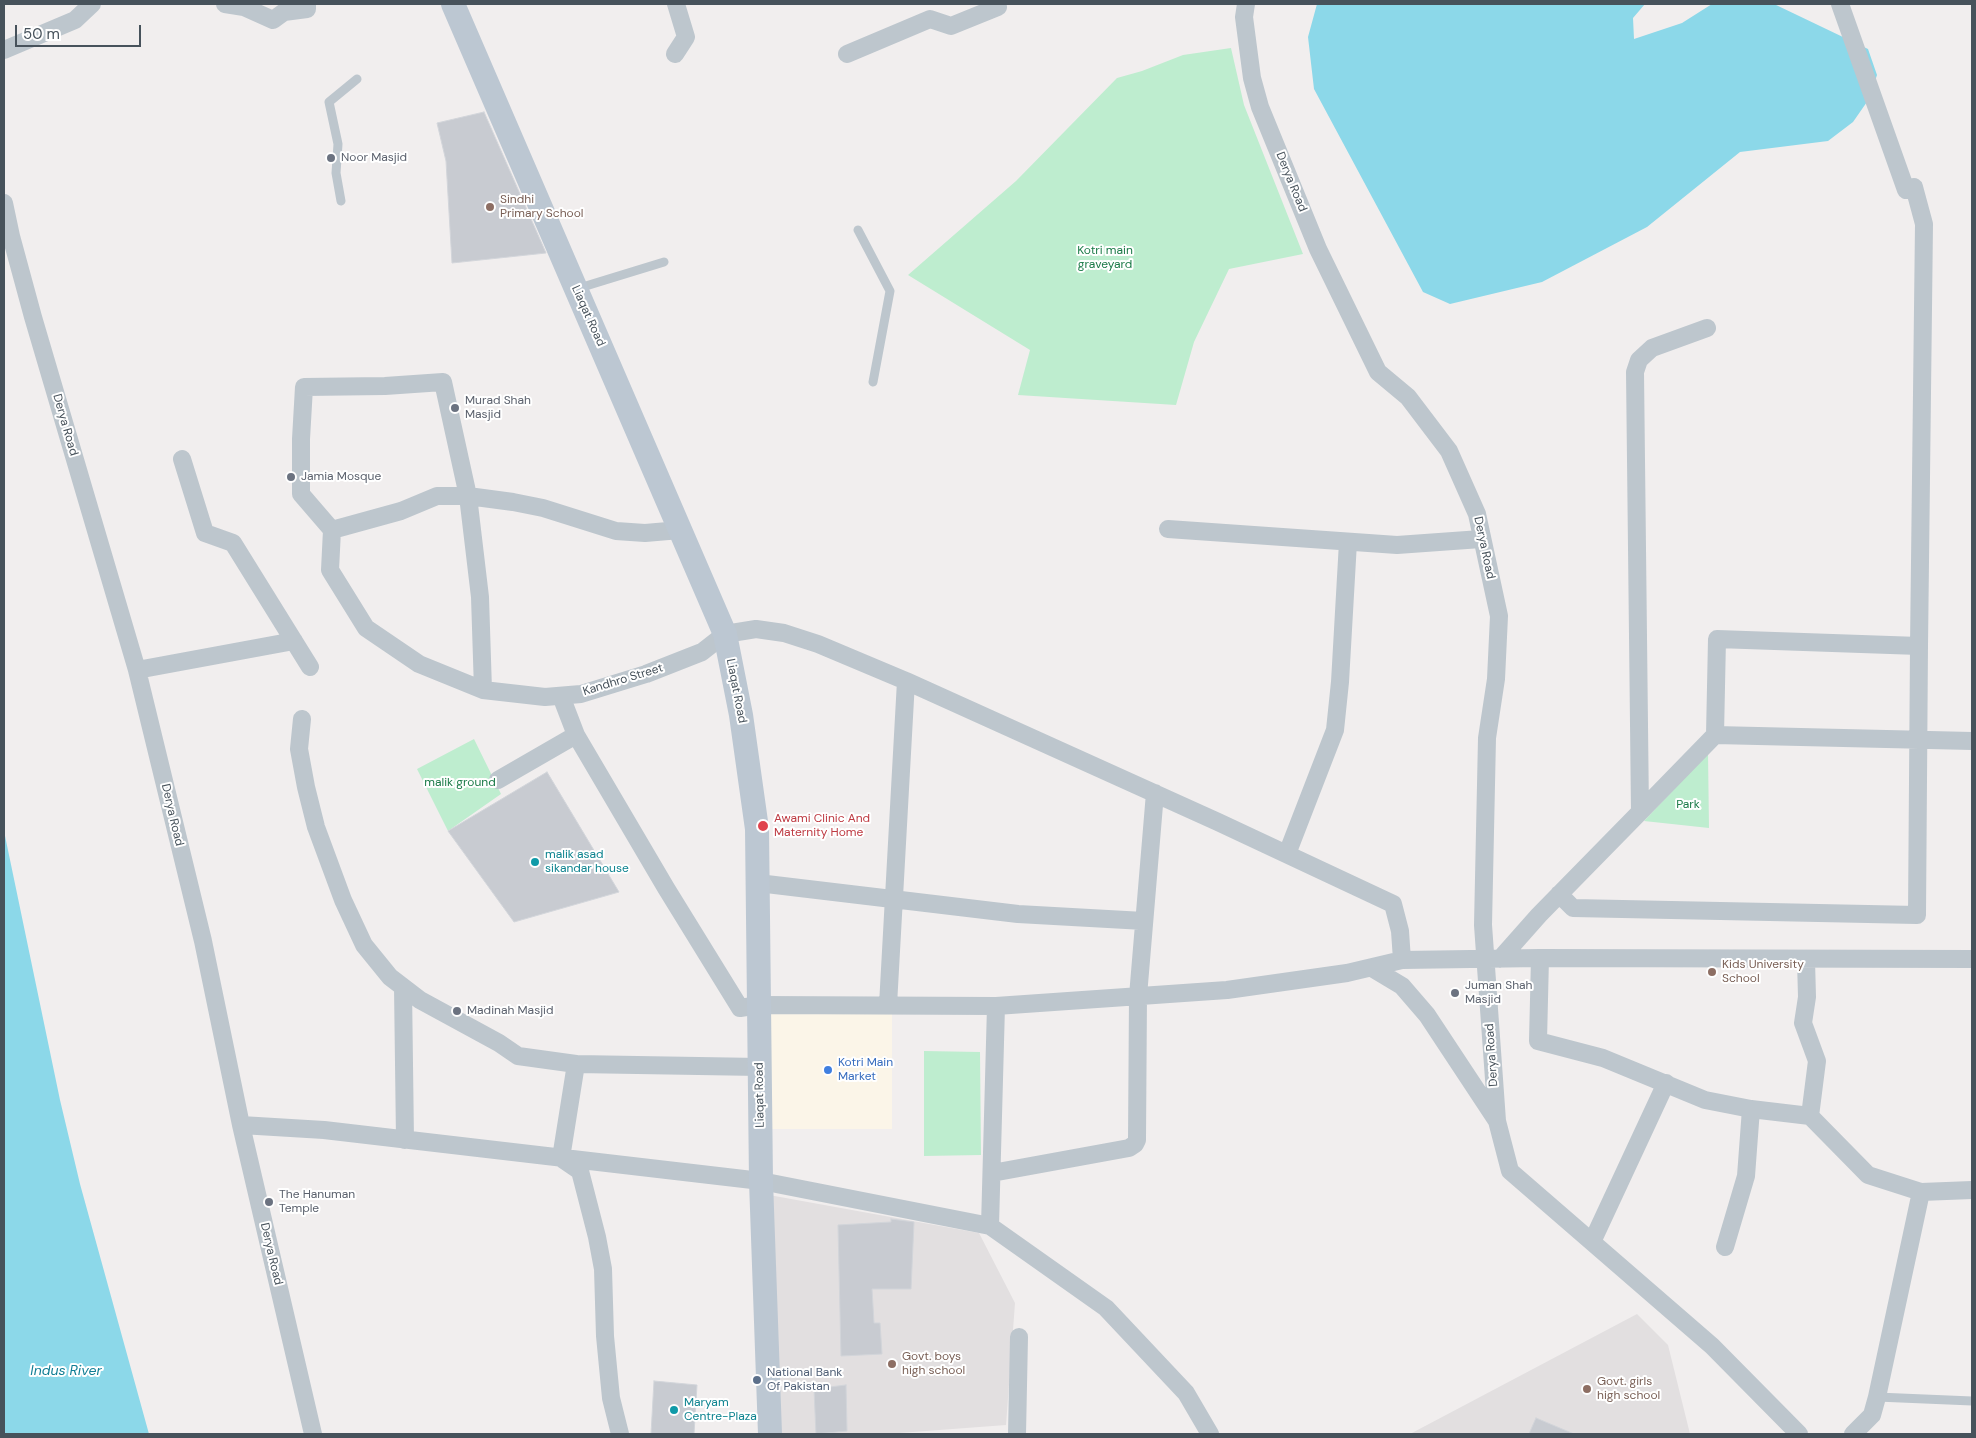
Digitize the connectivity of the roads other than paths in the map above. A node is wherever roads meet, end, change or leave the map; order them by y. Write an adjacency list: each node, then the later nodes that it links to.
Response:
1 (92, 4): 11 (street)
2 (225, 4): 8 (street)
3 (306, 4): 8 (street)
4 (452, 4): 19 (street, Liaqat Road)
5 (676, 4): 12 (street)
6 (1246, 4): 27 (street, Derya Road)
7 (1840, 4): 31 (street)
8 (244, 6)
9 (998, 7): 10 (street)
10 (928, 12): 13 (street)
11 (4, 50)
12 (675, 54)
13 (847, 54)
14 (358, 79): 15 (lane)
15 (341, 201)
16 (4, 203): 33 (street, Derya Road)
17 (858, 230): 21 (lane)
18 (664, 262): 19 (lane)
19 (576, 289): 25 (street, Liaqat Road)
20 (1707, 328): 44 (street)
21 (874, 382)
22 (182, 459): 30 (street)
23 (468, 496): 24 (street); 24 (street); 25 (street); 35 (street)
24 (332, 530): 35 (street, Kandhro Street)
25 (680, 530): 29 (street, Liaqat Road)
26 (1168, 530): 28 (street)
27 (1481, 539): 28 (street); 51 (street, Derya Road)
28 (1348, 542): 45 (street)
29 (725, 634): 34 (street); 36 (street, Kandhro Street); 46 (street, Liaqat Road)
30 (294, 641): 32 (street); 33 (street)
31 (1918, 646): 39 (street); 40 (street)
32 (310, 667)
33 (137, 670): 67 (street, Derya Road)
34 (906, 681): 43 (street); 48 (street)
35 (483, 690): 36 (street, Kandhro Street)
36 (561, 696): 38 (street)
37 (302, 719): 56 (street)
38 (576, 735): 42 (street); 58 (street)
39 (1715, 735): 40 (street); 44 (street)
40 (1918, 741): 41 (street); 47 (street)
41 (1972, 741)
42 (498, 780)
43 (1155, 793): 45 (street); 49 (street)
44 (1640, 812): 47 (street)
45 (1287, 854): 53 (street)
46 (758, 883): 48 (street); 58 (street, Liaqat Road)
47 (1559, 894): 51 (street)
48 (895, 899): 49 (street); 59 (street)
49 (1144, 921): 57 (street)
50 (1540, 958): 51 (street); 54 (street); 63 (street)
51 (1492, 959): 53 (street); 66 (street, Derya Road)
52 (1972, 959): 54 (street)
53 (1402, 960): 55 (street)
54 (1806, 960): 65 (street)
55 (1372, 968): 57 (street); 66 (street)
56 (403, 987): 61 (street); 68 (street)
57 (1138, 996): 60 (street); 70 (street)
58 (759, 1005): 59 (street); 62 (street, Liaqat Road)
59 (888, 1005): 60 (street)
60 (996, 1006): 70 (street)
61 (576, 1064): 62 (street); 69 (street)
62 (760, 1067): 71 (street, Liaqat Road)
63 (1666, 1083): 64 (street); 75 (street)
64 (1751, 1109): 65 (street); 76 (street)
65 (1810, 1116): 73 (street)
66 (1497, 1121): 75 (street)
67 (241, 1124): 68 (street); 80 (street, Derya Road)
68 (405, 1140): 69 (street)
69 (561, 1158): 71 (street); 81 (street)
70 (992, 1173): 74 (street)
71 (761, 1181): 74 (street); 82 (street, Liaqat Road)
72 (1972, 1190): 73 (street)
73 (1921, 1192): 78 (street)
74 (990, 1226): 84 (street)
75 (1592, 1242): 85 (street)
76 (1725, 1247)
77 (1019, 1336): 83 (street)
78 (1877, 1397): 79 (lane); 86 (street)
79 (1972, 1401)
80 (314, 1434)
81 (620, 1434)
82 (770, 1434)
83 (1017, 1434)
84 (1210, 1434)
85 (1799, 1434)
86 (1853, 1434)

